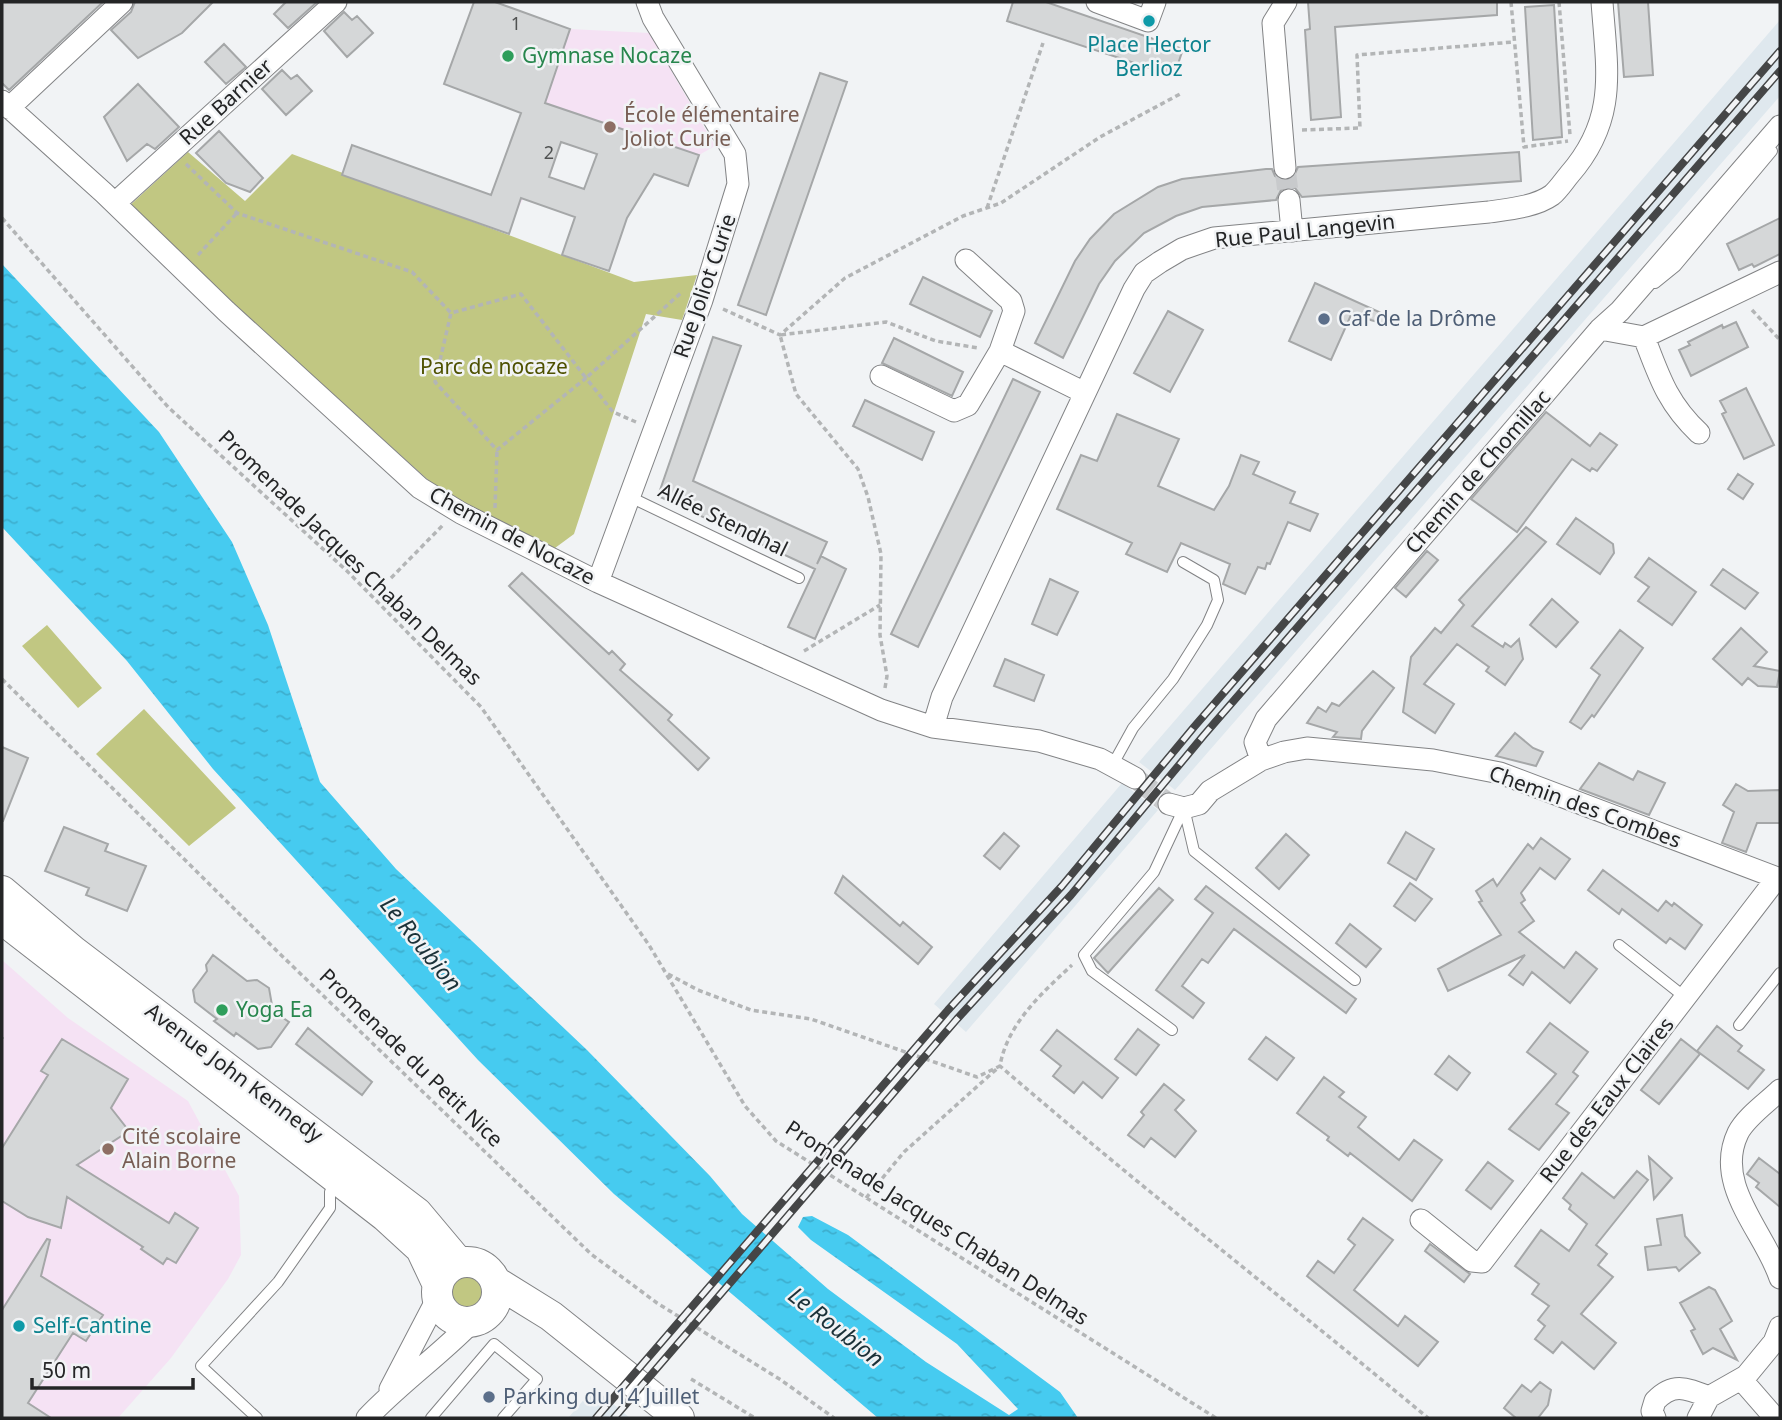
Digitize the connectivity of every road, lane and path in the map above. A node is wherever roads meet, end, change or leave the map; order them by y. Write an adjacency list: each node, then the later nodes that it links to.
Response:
1 (122, 2): 13 (street)
2 (336, 2): 17 (street, Rue Barnier)
3 (648, 2): 41 (street, Rue Joliot Curie)
4 (1097, 2): 5 (street)
5 (1155, 2)
6 (1286, 2): 15 (street)
7 (1511, 2): 10 (path)
8 (1559, 2): 10 (path)
9 (1602, 2): 24 (street, Rue Paul Langevin)
10 (1513, 42): 15 (path)
11 (1043, 43): 21 (path)
12 (1180, 94): 21 (path)
13 (5, 105): 20 (street, Chemin de Nocaze)
14 (1780, 126): 31 (street, Chemin de Chomillac)
15 (1283, 131): 18 (street)
16 (1780, 141): 31 (lane)
17 (173, 150): 20 (street, Rue Barnier); 22 (path)
18 (1285, 168)
19 (1289, 200): 24 (street)
20 (115, 203): 26 (street, Chemin de Nocaze)
21 (987, 208): 34 (path)
22 (237, 213): 26 (path); 32 (path)
23 (2, 218): 65 (path, Promenade Jacques Chaban Delmas)
24 (1292, 231): 40 (street, Rue Paul Langevin)
25 (966, 260): 37 (street)
26 (184, 270): 46 (street, Chemin de Nocaze)
27 (1780, 272): 28 (street)
28 (1741, 290): 35 (street); 36 (path)
29 (682, 292): 39 (path)
30 (723, 309): 34 (path)
31 (1619, 311): 33 (street, Chemin de Chomillac)
32 (452, 313): 39 (path); 43 (path)
33 (1600, 329): 35 (street); 56 (street, Chemin de Chomillac)
34 (780, 335): 37 (path); 51 (path)
35 (1644, 337): 42 (street)
36 (1780, 340)
37 (1000, 351): 38 (street); 40 (street)
38 (881, 376)
39 (586, 378): 41 (path); 43 (path)
40 (1085, 393): 55 (street, Rue Paul Langevin)
41 (655, 427): 44 (street, Rue Joliot Curie)
42 (1699, 433)
43 (497, 450): 46 (path)
44 (630, 497): 49 (lane, Allée Stendhal); 50 (street, Rue Joliot Curie)
45 (447, 522): 48 (path)
46 (495, 531): 50 (street, Chemin de Nocaze)
47 (1183, 562): 57 (lane)
48 (391, 578)
49 (799, 578)
50 (598, 582): 52 (street, Chemin de Nocaze)
51 (880, 605): 52 (path); 54 (path)
52 (781, 665): 54 (street, Chemin de Nocaze)
53 (2, 679): 93 (path, Promenade du Petit Nice)
54 (881, 709): 55 (street, Chemin de Nocaze)
55 (933, 727): 57 (street, Chemin de Nocaze)
56 (1261, 760): 59 (street); 60 (street, Chemin des Combes)
57 (1112, 766): 58 (street, Chemin de Nocaze)
58 (1135, 778)
59 (1177, 806): 64 (lane); 67 (lane)
60 (1779, 879): 68 (street, Rue des Eaux Claires)
61 (2, 891): 76 (main road, Avenue John Kennedy)
62 (2, 919): 73 (main road, Avenue John Kennedy)
63 (1619, 945): 68 (lane)
64 (1084, 955): 70 (lane); 71 (path)
65 (666, 973): 71 (path); 74 (path, Promenade Jacques Chaban Delmas)
66 (1780, 974): 69 (lane)
67 (1355, 980)
68 (1686, 999): 75 (street, Rue des Eaux Claires)
69 (1739, 1025)
70 (1172, 1030)
71 (1000, 1066): 74 (path); 95 (path)
72 (1780, 1090): 77 (street)
73 (337, 1179): 79 (main road, Avenue John Kennedy); 87 (lane)
74 (866, 1198): 94 (path, Promenade Jacques Chaban Delmas)
75 (1421, 1220)
76 (459, 1263): 78 (main road); 79 (main road)
77 (1780, 1278)
78 (496, 1282): 80 (main road); 82 (main road)
79 (438, 1291): 80 (main road); 86 (street)
80 (480, 1318): 82 (main road); 86 (street)
81 (1780, 1327): 84 (street)
82 (586, 1347): 91 (main road)
83 (691, 1379): 92 (path)
84 (1741, 1379): 85 (street); 98 (street)
85 (1709, 1397): 96 (street); 97 (street)
86 (384, 1400): 88 (street)
87 (257, 1418)
88 (367, 1418)
89 (431, 1418): 90 (lane)
90 (503, 1418)
91 (679, 1418)
92 (755, 1418)
93 (834, 1418)
94 (1216, 1418)
95 (1428, 1418)
96 (1655, 1418)
97 (1698, 1418)
98 (1775, 1418)

